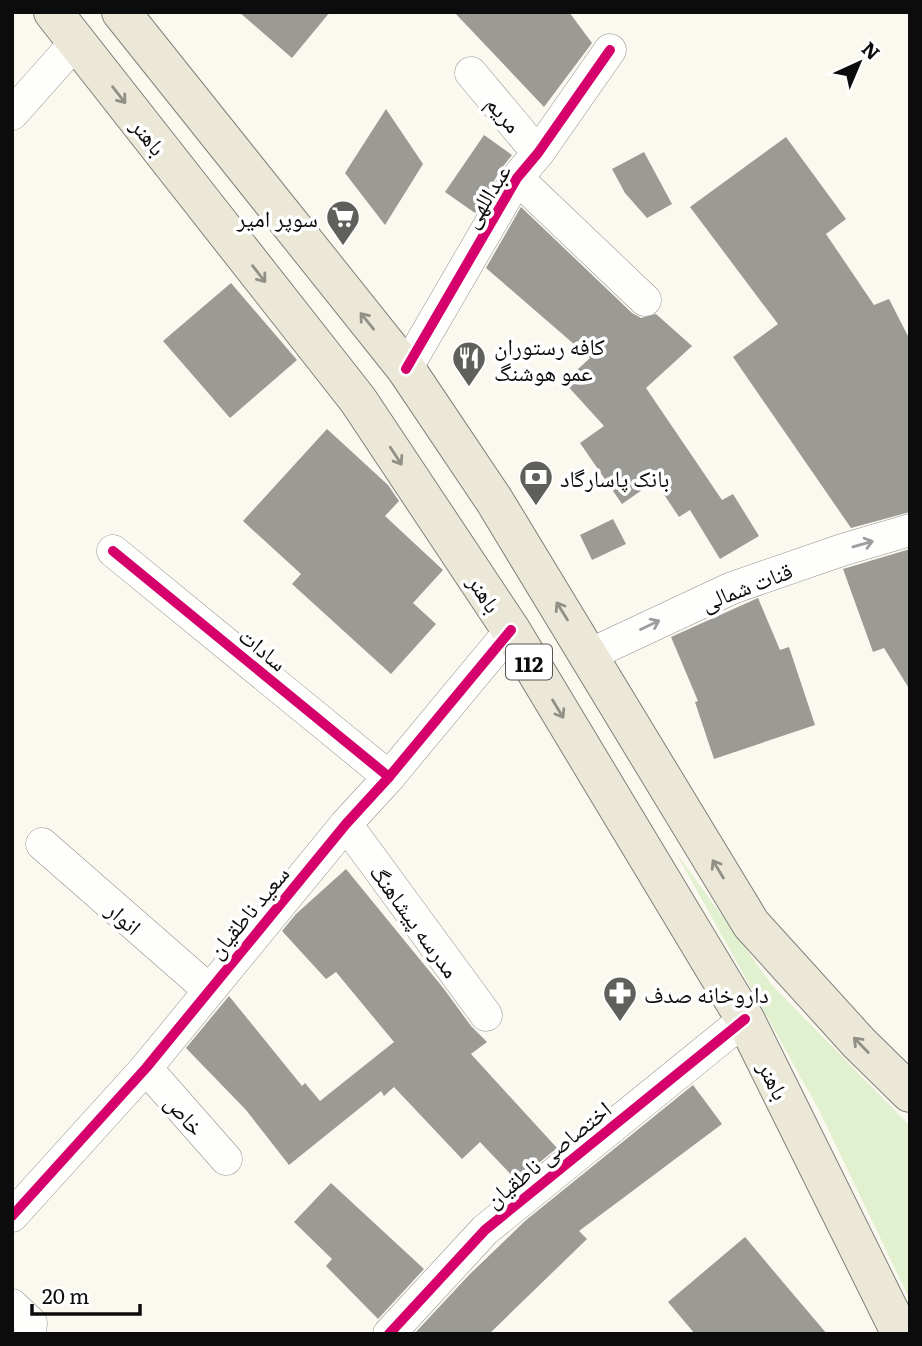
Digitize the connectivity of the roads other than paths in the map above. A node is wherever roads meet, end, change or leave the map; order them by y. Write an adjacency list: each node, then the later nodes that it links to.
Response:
1 (53, 12): 3 (main road, باهنر / 112)
2 (121, 12): 10 (main road, 112, one-way to 2)
3 (76, 42): 6 (street); 13 (main road, باهنر / 112, one-way to 13)
4 (610, 50): 7 (street, عبداللهی)
5 (471, 73): 7 (street, مریم)
6 (12, 114)
7 (538, 153): 8 (street, عبداللهی)
8 (517, 178): 9 (street); 10 (street, عبداللهی)
9 (645, 300)
10 (406, 369): 14 (main road, 112, one-way to 10)
11 (910, 530): 14 (street, قنات شمالى, one-way to 11)
12 (113, 551): 15 (street, سادات)
13 (511, 631): 15 (street, سعید ناطقیان); 20 (main road, باهنر / 112, one-way to 20)
14 (589, 655): 22 (main road, 112, one-way to 14)
15 (389, 777): 16 (street, سعید ناطقیان)
16 (346, 824): 18 (street, سعید ناطقیان); 19 (street, مدرسه پیشاهنگ)
17 (42, 844): 18 (street, انوار)
18 (209, 990): 21 (street, سعید ناطقیان)
19 (486, 1015)
20 (745, 1019): 26 (main road, باهنر / 112); 28 (street, اختصاصی ناطقیان)
21 (146, 1068): 23 (street, خاص); 24 (street, سعید ناطقیان)
22 (910, 1093)
23 (226, 1159)
24 (12, 1216)
25 (12, 1305): 27 (street)
26 (894, 1331)
27 (30, 1334)
28 (389, 1334)

